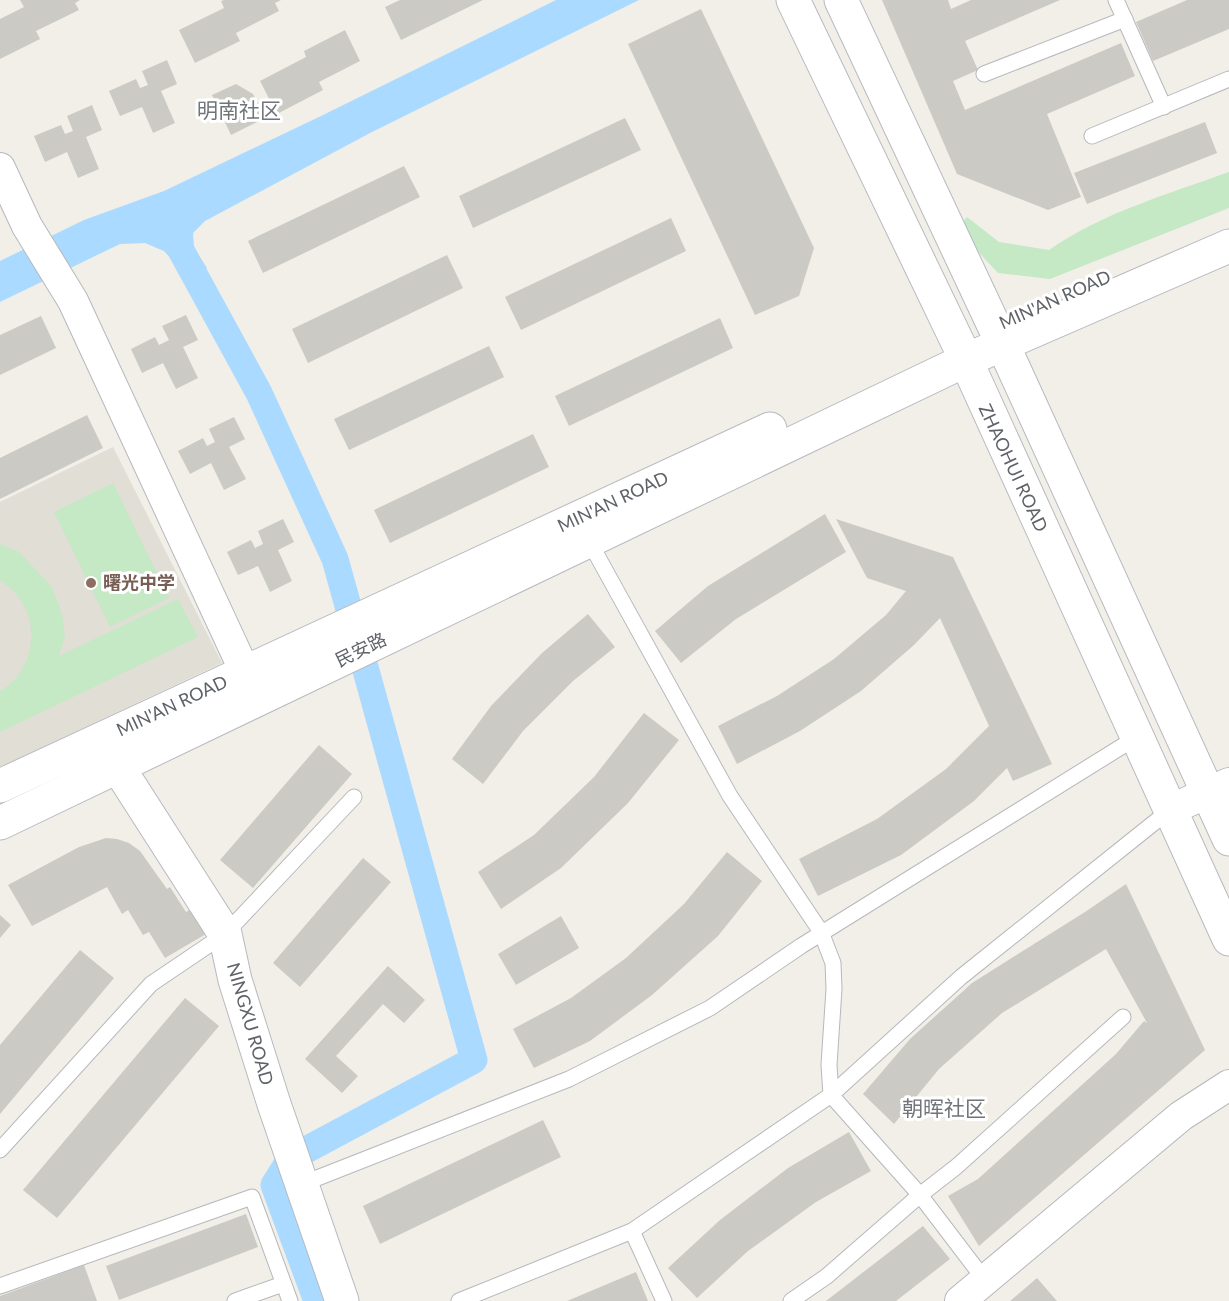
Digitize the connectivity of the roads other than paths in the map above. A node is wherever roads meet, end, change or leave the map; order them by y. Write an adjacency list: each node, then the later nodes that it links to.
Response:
1 (793, 0): 13 (main road, ZHAOHUI ROAD)
2 (841, 0): 12 (main road)
3 (1117, 0): 4 (lane)
4 (1125, 20): 5 (lane); 7 (lane)
5 (984, 74)
6 (1229, 80): 7 (lane)
7 (1164, 107): 8 (lane)
8 (1092, 136)
9 (0, 168): 17 (street)
10 (1229, 223): 12 (main road, MIN'AN ROAD)
11 (1229, 246): 12 (main road, MIN'AN ROAD)
12 (998, 336): 13 (main road, MIN'AN ROAD); 21 (main road)
13 (961, 352): 14 (main road, MIN'AN ROAD); 15 (main road, MIN'AN ROAD); 18 (main road, ZHAOHUI ROAD)
14 (589, 541): 15 (main road, MIN'AN ROAD); 26 (lane)
15 (407, 612): 16 (main road, MIN'AN ROAD)
16 (307, 660): 17 (main road, MIN'AN ROAD); 19 (main road, MIN'AN ROAD)
17 (245, 672): 20 (main road, MIN'AN ROAD)
18 (1137, 737): 23 (main road, ZHAOHUI ROAD); 26 (lane)
19 (118, 767): 24 (main road, MIN'AN ROAD); 27 (main road, NINGXU ROAD)
20 (0, 786)
21 (1218, 788): 23 (street); 25 (main road)
22 (354, 797): 27 (lane)
23 (1170, 810): 28 (main road, ZHAOHUI ROAD); 31 (lane)
24 (0, 823)
25 (1229, 839)
26 (821, 932): 31 (lane); 33 (lane)
27 (225, 934): 32 (lane); 33 (main road, NINGXU ROAD)
28 (1229, 939)
29 (1123, 1017): 34 (lane)
30 (1229, 1085): 36 (street)
31 (831, 1095): 34 (lane); 35 (lane)
32 (0, 1150)
33 (301, 1179): 41 (main road, NINGXU ROAD)
34 (920, 1195): 36 (lane); 44 (lane)
35 (632, 1231): 42 (lane); 43 (lane)
36 (984, 1280): 45 (street)
37 (284, 1284): 38 (lane); 39 (lane); 40 (lane)
38 (0, 1286)
39 (235, 1301)
40 (290, 1301)
41 (342, 1301)
42 (459, 1301)
43 (664, 1301)
44 (790, 1301)
45 (960, 1301)

